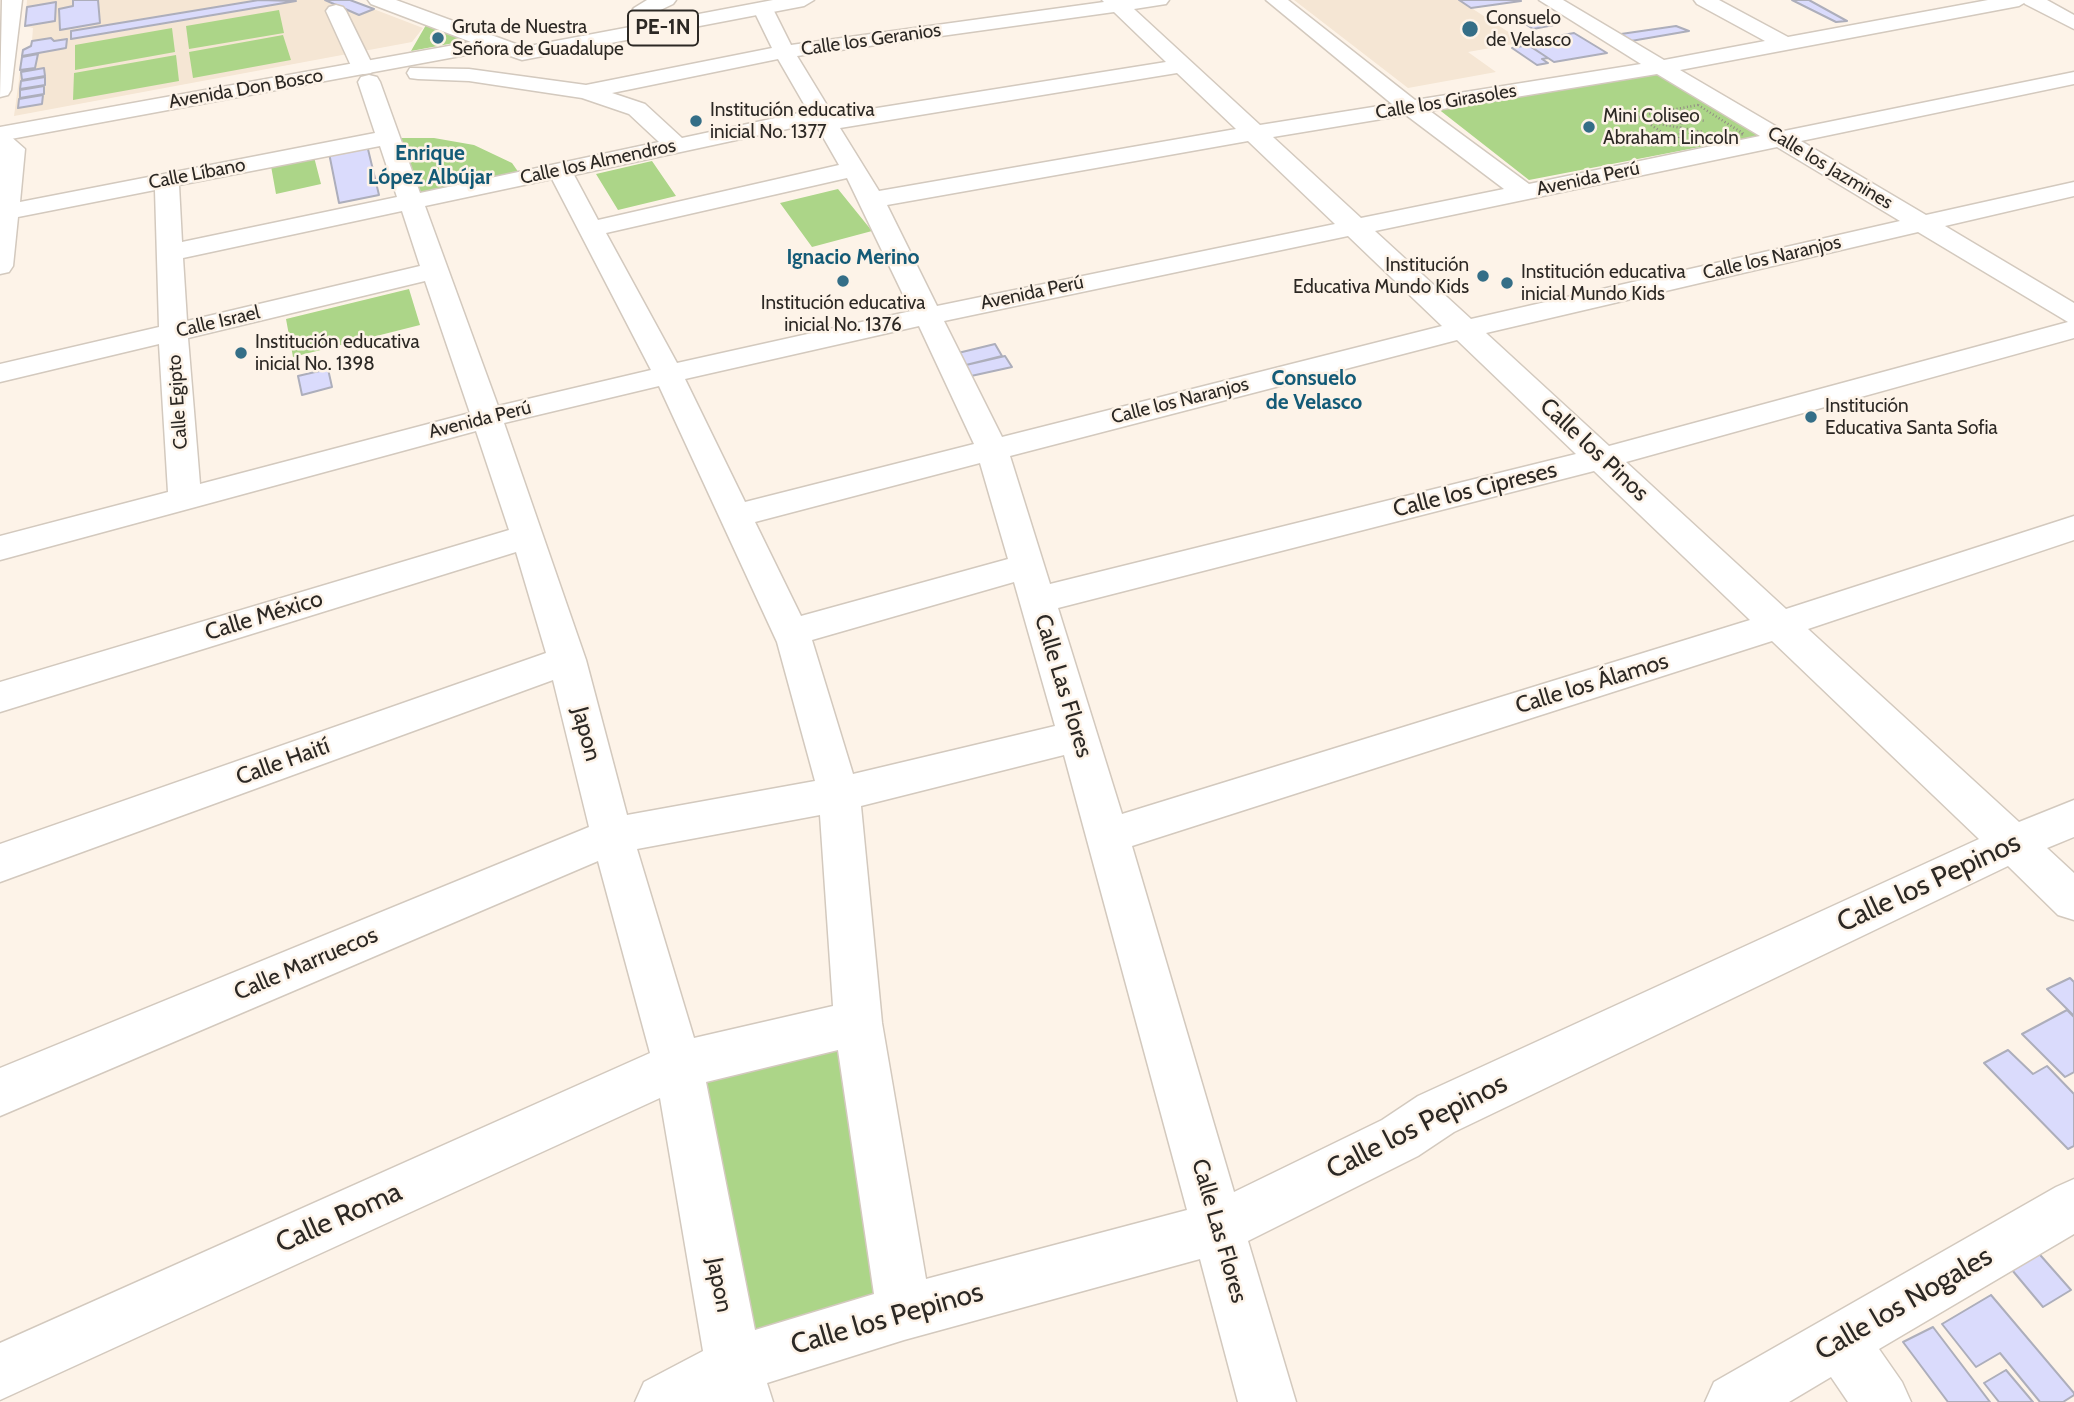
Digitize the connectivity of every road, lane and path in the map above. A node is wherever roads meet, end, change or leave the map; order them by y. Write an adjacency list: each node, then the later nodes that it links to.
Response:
1 (12, 0): 18 (street)
2 (378, 0): 19 (street, PE-1N)
3 (666, 0): 16 (street)
4 (804, 0): 13 (street, PE-1N)
5 (1158, 0): 12 (street, Calle los Geranios)
6 (1276, 0): 29 (street)
7 (1549, 0): 23 (street, Calle los Jazmines)
8 (1704, 0): 20 (street)
9 (2019, 0): 20 (street, Calle los Girasoles)
10 (2032, 0): 17 (street)
11 (2055, 0): 14 (street)
12 (1115, 3): 21 (street, Calle los Geranios); 22 (street, Calle los Pinos)
13 (762, 9): 19 (street, PE-1N); 21 (street, Calle Las Flores)
14 (2074, 10)
15 (336, 11): 25 (street, Japon)
16 (641, 12)
17 (2074, 23)
18 (3, 41): 27 (street)
19 (493, 44): 25 (street, Avenida Don Bosco)
20 (1785, 44): 23 (street, Calle los Girasoles)
21 (784, 52): 28 (street, Calle los Geranios); 32 (street, Calle Las Flores)
22 (1183, 66): 32 (street, Calle los Almendros); 36 (street, Calle los Pinos)
23 (1661, 67): 29 (street, Calle los Girasoles); 39 (street, Calle los Jazmines)
24 (418, 73): 28 (street)
25 (366, 75): 37 (street, Japon); 40 (street, Avenida Don Bosco)
26 (2074, 78): 39 (street, Avenida Perú)
27 (0, 90)
28 (586, 92): 42 (street)
29 (1411, 108): 36 (street, Calle los Girasoles); 47 (street)
30 (1684, 108): 31 (path); 33 (path); 38 (path)
31 (1682, 117): 34 (path); 35 (path)
32 (824, 119): 42 (street, Calle los Almendros); 43 (street, Calle Las Flores)
33 (1646, 121): 35 (path); 41 (path)
34 (1713, 122)
35 (1680, 128): 38 (path); 41 (path)
36 (1255, 133): 48 (street, Calle los Girasoles); 52 (street, Calle los Pinos)
37 (388, 137): 45 (street, Calle Líbano); 49 (street, Japon)
38 (1727, 137): 41 (path)
39 (1782, 138): 47 (street, Avenida Perú); 51 (street, Calle los Jazmines)
40 (4, 141): 50 (street)
41 (1678, 143)
42 (677, 145): 44 (street, Calle los Almendros)
43 (853, 169): 48 (street, Calle Las Flores); 53 (street)
44 (559, 170): 49 (street, Calle los Almendros); 53 (street)
45 (167, 180): 50 (street, Calle Líbano); 54 (street, Calle Egipto)
46 (2074, 189): 51 (street, Calle los Naranjos)
47 (1524, 192): 52 (street, Avenida Perú)
48 (872, 200): 57 (street, Calle Las Flores)
49 (411, 203): 54 (street, Calle los Almendros); 56 (street, Japon)
50 (6, 212): 55 (street)
51 (1922, 223): 58 (street, Calle los Jazmines); 59 (street, Calle los Naranjos)
52 (1354, 226): 57 (street, Avenida Perú); 59 (street, Calle los Pinos)
53 (591, 229): 63 (street)
54 (170, 253): 61 (street, Calle Egipto)
55 (0, 266)
56 (435, 271): 61 (street, Calle Israel); 64 (street, Japon)
57 (927, 315): 63 (street, Avenida Perú); 65 (street, Calle Las Flores)
58 (2074, 315)
59 (1465, 329): 65 (street, Calle los Naranjos); 66 (street, Calle los Pinos)
60 (2074, 329): 66 (street, Calle los Cipreses)
61 (173, 332): 62 (street, Calle Israel); 67 (street, Calle Egipto)
62 (0, 373)
63 (668, 374): 64 (street, Avenida Perú); 68 (street)
64 (487, 418): 67 (street, Avenida Perú); 70 (street, Japon)
65 (992, 449): 68 (street, Calle los Naranjos); 72 (street, Calle Las Flores)
66 (1603, 458): 72 (street, Calle los Cipreses); 73 (street, Calle los Pinos)
67 (185, 498): 71 (street, Avenida Perú)
68 (737, 515): 74 (street)
69 (2074, 528): 73 (street, Calle los Álamos)
70 (528, 536): 75 (street, Japon); 76 (street, Calle México)
71 (0, 548)
72 (1032, 583): 74 (street, Calle los Cipreses); 77 (street, Calle Las Flores)
73 (1779, 625): 81 (street, Calle los Álamos); 82 (street, Calle los Pinos)
74 (790, 633): 78 (street)
75 (567, 660): 80 (street, Japon); 83 (street, Calle Haití)
76 (0, 697)
77 (1078, 736): 78 (street, Calle Marruecos); 81 (street, Calle Las Flores)
78 (839, 794): 80 (street, Calle Marruecos); 85 (street)
79 (2074, 818): 82 (street, Calle los Pepinos)
80 (612, 835): 86 (street, Japon); 87 (street, Calle Marruecos)
81 (1108, 836): 89 (street, Calle Las Flores)
82 (2012, 844): 84 (street, Calle los Pinos); 89 (street, Calle los Pepinos)
83 (0, 863)
84 (2074, 901)
85 (859, 1023): 86 (street, Calle Roma); 90 (street)
86 (678, 1065): 92 (street, Calle Roma); 93 (street, Japon)
87 (0, 1092)
88 (2074, 1205): 91 (street, Calle los Nogales)
89 (1218, 1228): 90 (street, Calle los Pepinos); 95 (street, Calle Las Flores)
90 (904, 1312): 93 (street, Calle los Pepinos)
91 (1839, 1342): 96 (street, Calle los Nogales); 97 (street)
92 (0, 1372)
93 (739, 1383): 94 (street, Calle los Pepinos)
94 (664, 1402)
95 (1267, 1402)
96 (1734, 1402)
97 (1882, 1402)

